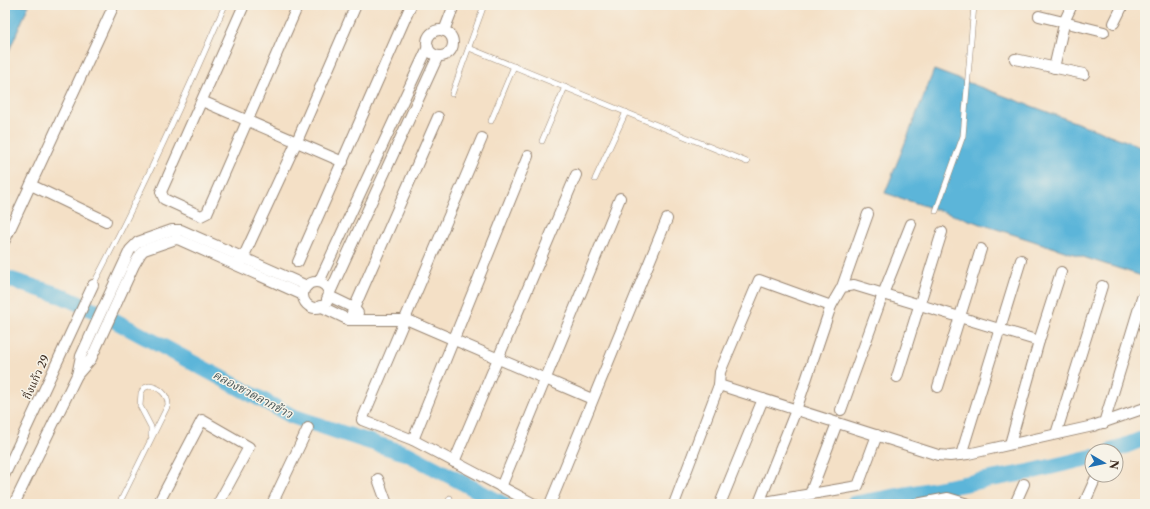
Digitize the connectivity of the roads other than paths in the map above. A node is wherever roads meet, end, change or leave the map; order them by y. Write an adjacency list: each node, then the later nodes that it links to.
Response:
1 (114, 5): 41 (street)
2 (225, 5): 59 (lane)
3 (244, 5): 26 (street)
4 (298, 5): 29 (street)
5 (356, 5): 32 (street)
6 (411, 5): 35 (street)
7 (454, 5): 15 (street)
8 (484, 5): 18 (lane)
9 (974, 5): 43 (lane)
10 (1072, 5): 13 (street)
11 (1124, 5): 14 (street)
12 (1039, 16): 13 (street)
13 (1064, 22): 16 (street); 22 (street)
14 (1114, 23)
15 (444, 31): 17 (street); 19 (street)
16 (1104, 32)
17 (428, 47): 19 (street); 37 (street)
18 (469, 48): 21 (lane); 25 (lane)
19 (438, 56): 40 (street)
20 (1015, 60): 22 (street)
21 (514, 66): 24 (lane); 30 (lane)
22 (1054, 68): 23 (street)
23 (1084, 74)
24 (565, 87): 27 (lane); 33 (lane)
25 (452, 94)
26 (202, 101): 29 (street); 29 (street)
27 (626, 112): 36 (lane); 39 (lane)
28 (438, 117): 66 (street)
29 (247, 121): 32 (street)
30 (491, 121)
31 (482, 138): 70 (street)
32 (297, 141): 35 (street); 52 (street)
33 (542, 141)
34 (528, 156): 72 (street)
35 (343, 162): 53 (street)
36 (748, 162)
37 (369, 175): 40 (street); 56 (street)
38 (576, 176): 74 (street)
39 (595, 179)
40 (381, 181): 63 (street)
41 (31, 185): 46 (street); 49 (street)
42 (620, 198): 77 (street)
43 (936, 211)
44 (868, 214): 58 (street)
45 (667, 219): 80 (street)
46 (106, 221)
47 (911, 224): 61 (street)
48 (942, 232): 64 (street)
49 (5, 240)
50 (980, 249): 67 (street)
51 (1021, 260): 71 (street)
52 (242, 261): 54 (street); 60 (street)
53 (298, 262)
54 (130, 263): 75 (street); 75 (street)
55 (1061, 272): 73 (street)
56 (319, 282): 60 (street); 63 (street)
57 (1102, 286): 88 (street)
58 (842, 287): 61 (street); 65 (street)
59 (92, 288): 95 (street, กิ่งแก้ว 29)
60 (305, 290): 63 (street)
61 (883, 294): 64 (street); 84 (street)
62 (1142, 298): 86 (street)
63 (325, 300): 66 (street); 68 (street)
64 (918, 305): 67 (street); 76 (street)
65 (832, 306): 78 (street); 83 (street)
66 (354, 308): 68 (street); 69 (street)
67 (960, 317): 71 (street); 79 (street)
68 (349, 320): 69 (street)
69 (364, 320): 70 (street)
70 (405, 320): 72 (street); 91 (street)
71 (999, 329): 73 (street); 93 (street)
72 (454, 339): 74 (street); 91 (street)
73 (1039, 341): 92 (street)
74 (498, 358): 77 (street); 94 (street)
75 (77, 375): 103 (street)
76 (897, 377)
77 (546, 379): 80 (street); 99 (street)
78 (719, 385): 81 (street); 112 (street)
79 (938, 387)
80 (592, 399): 111 (street)
81 (763, 399): 83 (street); 113 (street)
82 (1145, 408): 86 (street)
83 (796, 410): 85 (street); 100 (street)
84 (841, 410)
85 (837, 423): 90 (street); 100 (street)
86 (1104, 423): 88 (street)
87 (308, 428): 107 (street)
88 (1056, 434): 92 (street)
89 (151, 436): 89 (lane); 104 (lane)
90 (877, 436): 93 (street); 100 (street)
91 (413, 440): 94 (street)
92 (1010, 444): 93 (street)
93 (961, 455)
94 (454, 462): 99 (street)
95 (5, 474)
96 (378, 479): 108 (street)
97 (1093, 483): 117 (street)
98 (1024, 484): 116 (street)
99 (502, 487): 110 (street)
100 (810, 494)
101 (450, 498): 109 (lane)
102 (947, 501): 114 (street); 115 (street)
103 (14, 504)
104 (119, 504)
105 (158, 504): 106 (street)
106 (218, 504)
107 (272, 504)
108 (387, 504)
109 (447, 504)
110 (534, 504)
111 (550, 504)
112 (674, 504)
113 (720, 504)
114 (916, 504)
115 (968, 504)
116 (1015, 504)
117 (1084, 504)

